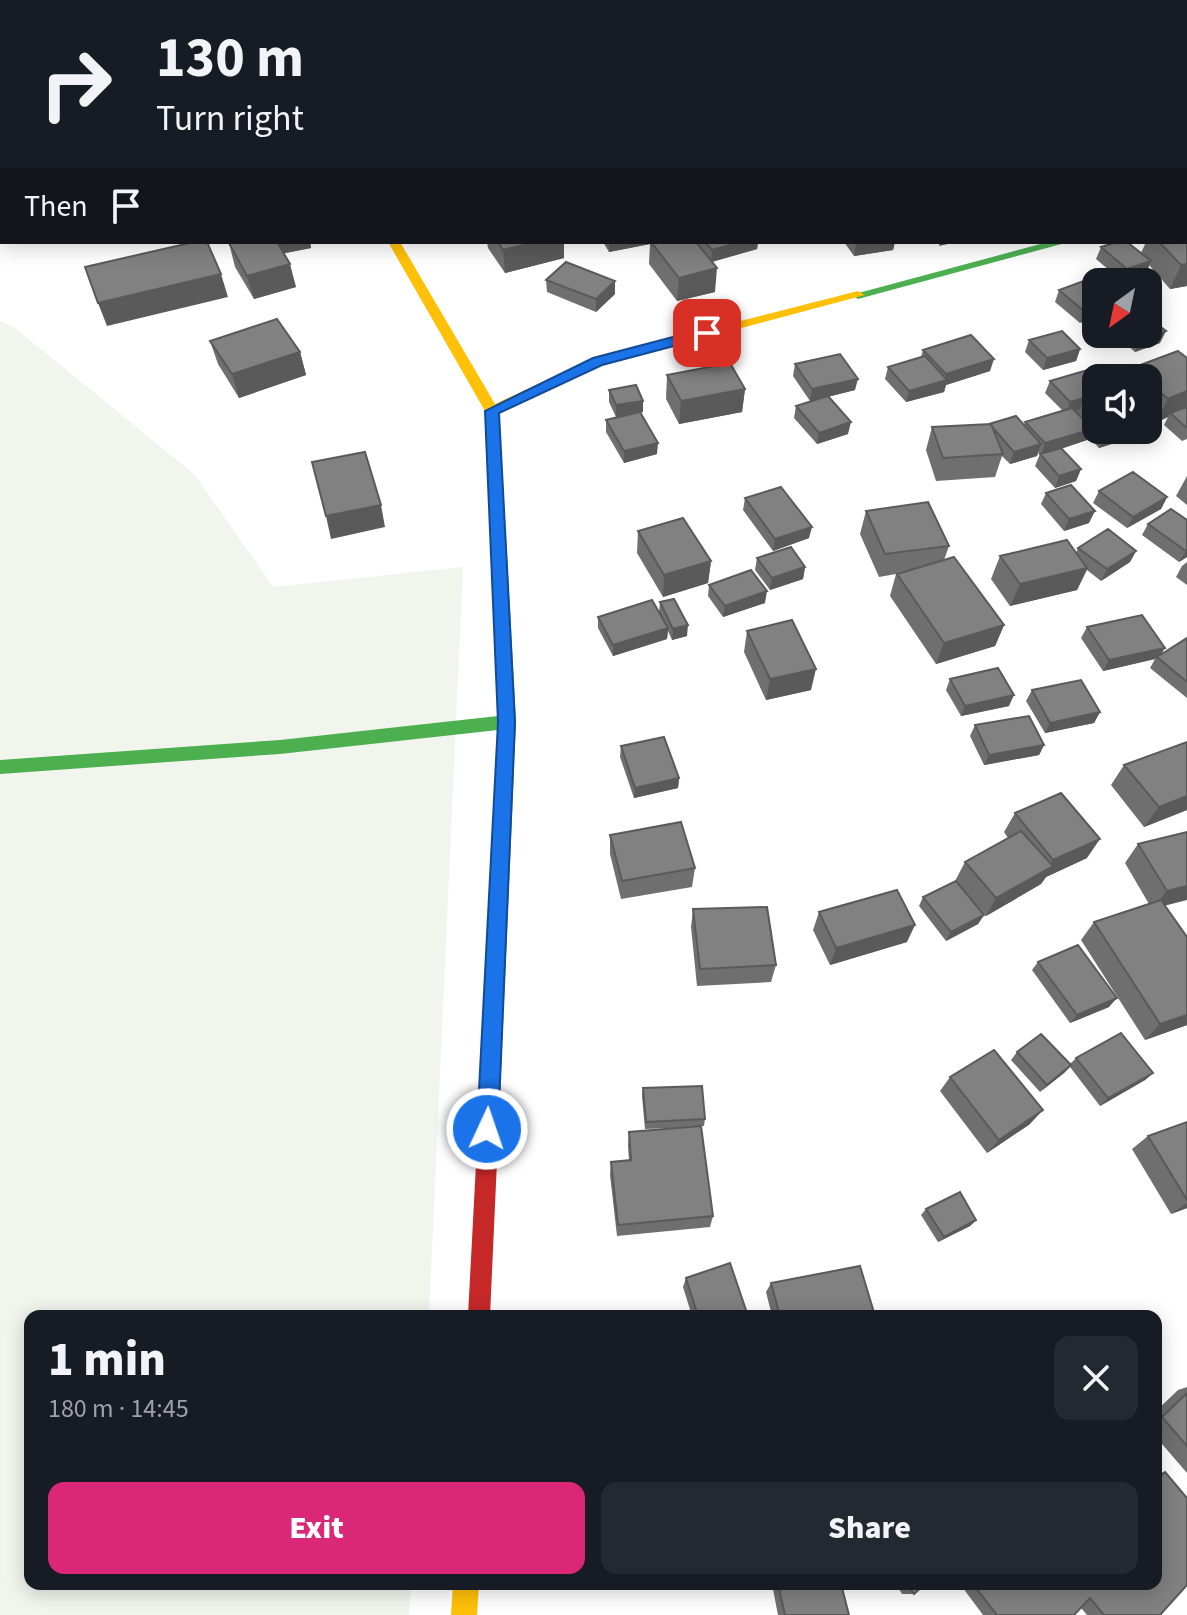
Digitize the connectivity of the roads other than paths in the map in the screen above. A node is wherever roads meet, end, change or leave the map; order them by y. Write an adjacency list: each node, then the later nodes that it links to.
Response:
1 (395, 244): 3 (street)
2 (1055, 244): 3 (street)
3 (492, 411): 4 (street)
4 (507, 722): 5 (street); 6 (street)
5 (0, 767)
6 (479, 1310)
7 (466, 1590): 8 (street)
8 (464, 1615)

